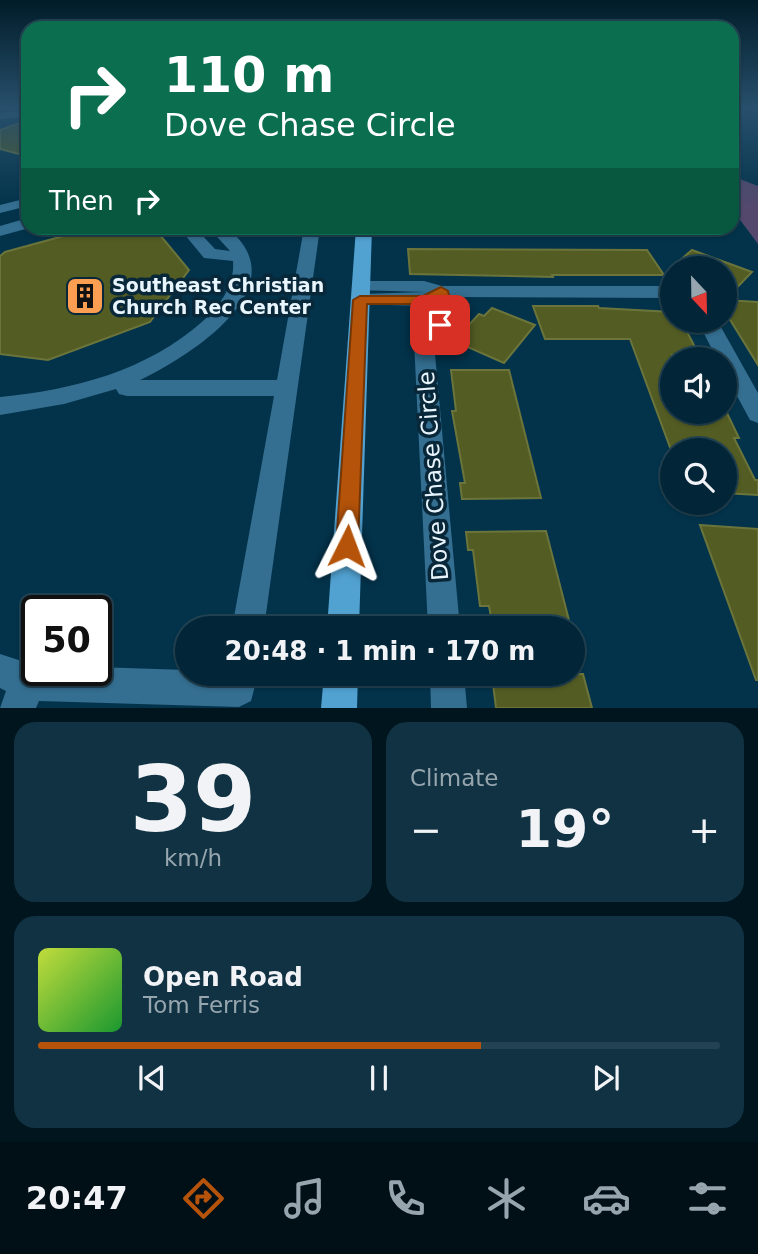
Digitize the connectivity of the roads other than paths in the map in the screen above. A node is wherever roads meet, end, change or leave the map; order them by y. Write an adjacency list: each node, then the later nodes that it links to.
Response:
1 (21, 196): 2 (street)
2 (0, 200)
3 (21, 204): 4 (street)
4 (0, 209)
5 (21, 224): 6 (street)
6 (1, 228)
7 (193, 235): 11 (street)
8 (225, 235): 11 (street)
9 (311, 235): 17 (street)
10 (364, 235): 14 (main road)
11 (242, 257): 16 (street)
12 (441, 291): 13 (street); 14 (street); 22 (street, Dove Chase Circle)
13 (660, 292)
14 (360, 293): 21 (main road)
15 (714, 333): 19 (street)
16 (121, 377): 17 (street); 18 (street)
17 (286, 387): 20 (street)
18 (0, 406)
19 (758, 414)
20 (250, 616)
21 (344, 616)
22 (443, 616)
23 (239, 686): 26 (street)
24 (340, 686): 27 (main road)
25 (448, 686): 28 (street)
26 (15, 687)
27 (339, 708)
28 (449, 708)

